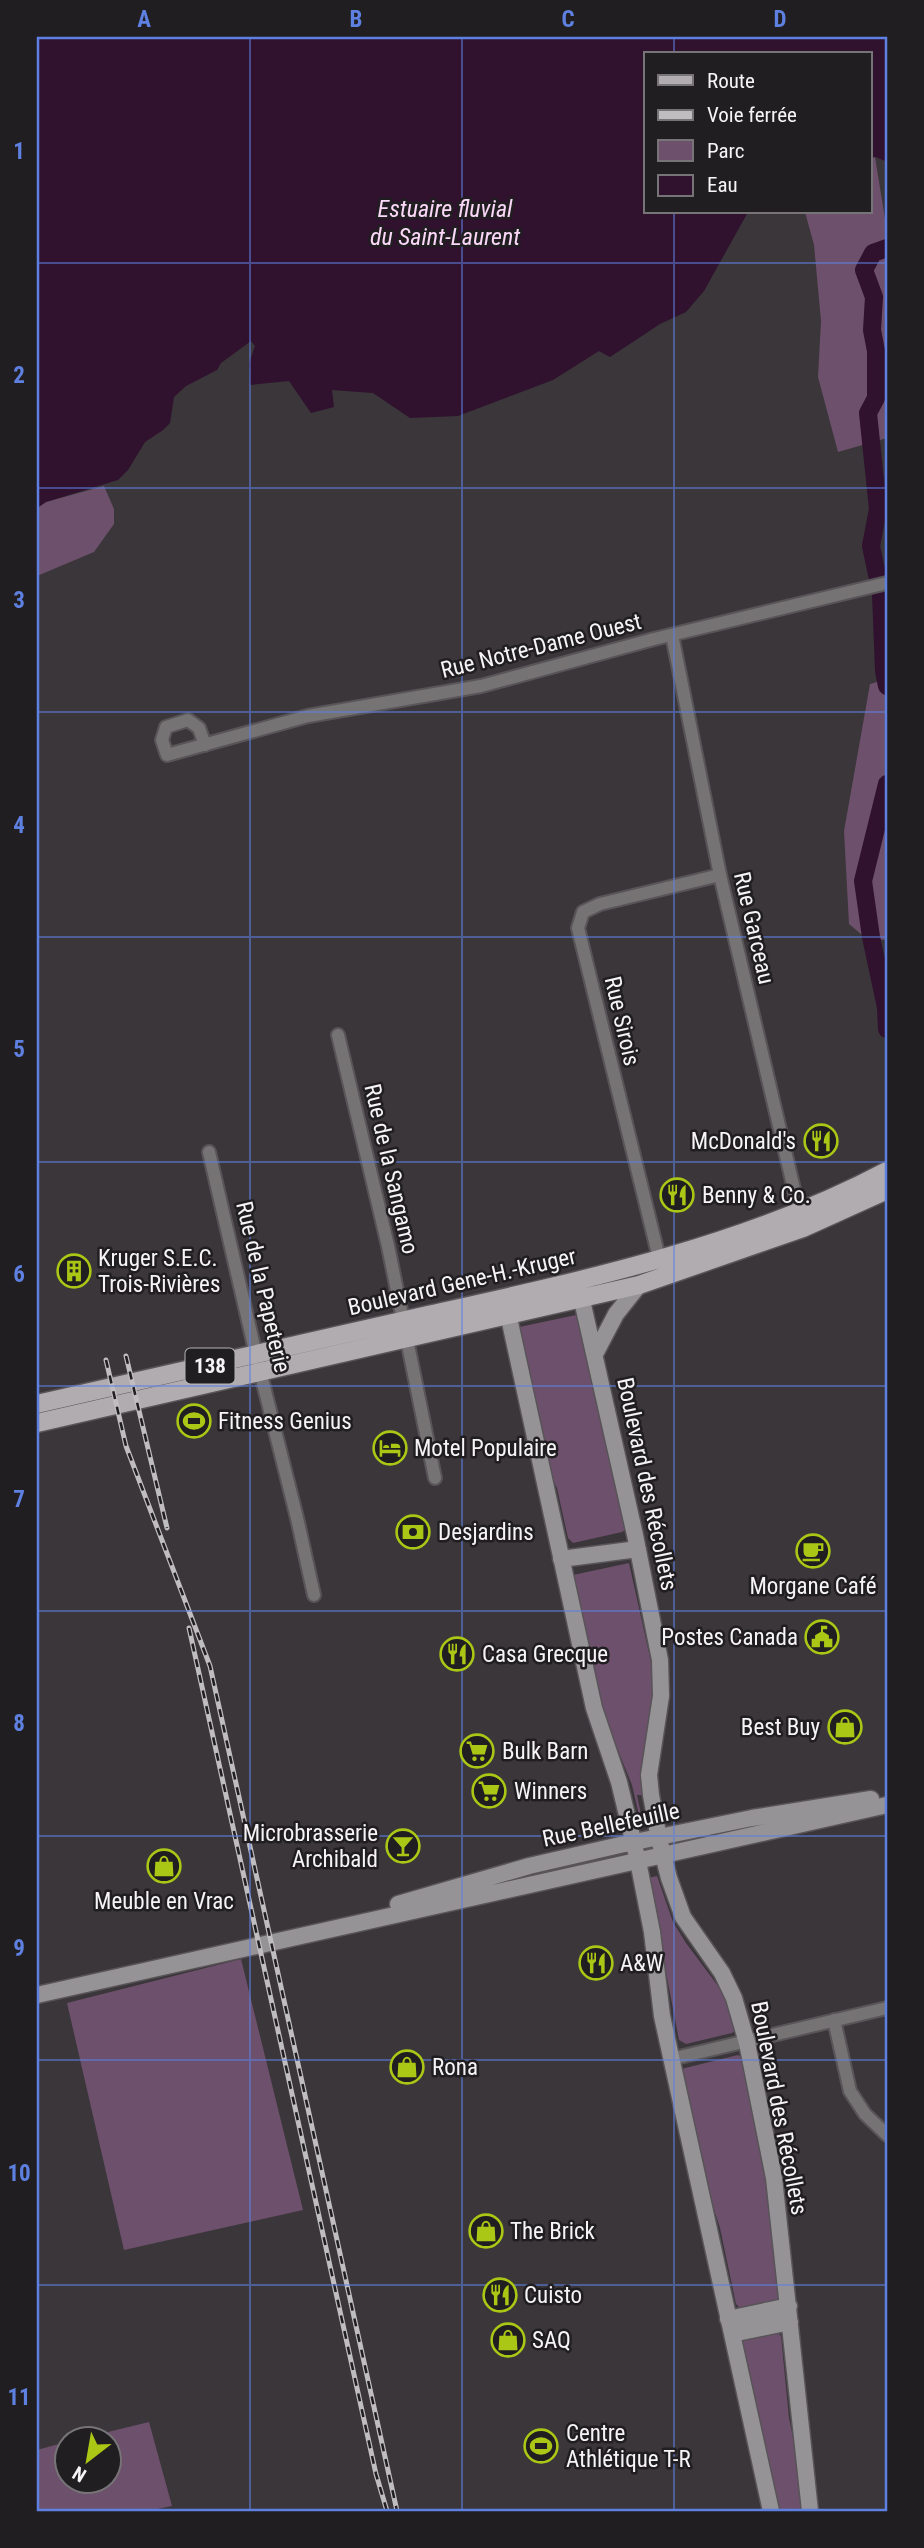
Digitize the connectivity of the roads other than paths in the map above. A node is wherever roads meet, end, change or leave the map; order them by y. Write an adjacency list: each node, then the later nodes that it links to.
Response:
1 (887, 583): 2 (street, Rue Notre-Dame Ouest)
2 (672, 635): 3 (street, Rue Notre-Dame Ouest); 4 (street, Rue Garceau)
3 (205, 745): 3 (street, Rue Notre-Dame Ouest)
4 (720, 875): 9 (street, Rue Garceau); 10 (street, Rue Sirois)
5 (338, 1035): 17 (street, Rue de la Sangamo)
6 (209, 1152): 20 (street, Rue de la Papeterie)
7 (887, 1171): 9 (main road, Boulevard Gene-H.-Kruger / 138)
8 (887, 1190): 9 (main road, Boulevard Gene-H.-Kruger / 138)
9 (801, 1220): 10 (main road, Boulevard Gene-H.-Kruger / 138); 11 (main road, Boulevard Gene-H.-Kruger / 138)
10 (658, 1258): 11 (street, Rue Sirois); 12 (main road, Boulevard Gene-H.-Kruger / 138)
11 (664, 1277): 13 (main road, Boulevard Gene-H.-Kruger / 138)
12 (577, 1281): 14 (main road, Boulevard Gene-H.-Kruger / 138); 15 (main road, Boulevard des Récollets)
13 (639, 1285): 15 (main road, Boulevard Gene-H.-Kruger / 138); 19 (main road)
14 (505, 1298): 16 (main road); 17 (main road, Boulevard Gene-H.-Kruger / 138)
15 (582, 1299): 16 (main road, Boulevard Gene-H.-Kruger / 138); 19 (main road, Boulevard des Récollets)
16 (508, 1316): 18 (main road, Boulevard Gene-H.-Kruger / 138); 26 (main road)
17 (403, 1321): 18 (street, Rue de la Sangamo); 20 (main road, Boulevard Gene-H.-Kruger / 138)
18 (406, 1339): 21 (main road, Boulevard Gene-H.-Kruger / 138); 24 (street, Rue de la Sangamo)
19 (595, 1354): 25 (main road, Boulevard des Récollets)
20 (256, 1355): 21 (street, Rue de la Papeterie); 22 (main road, Boulevard Gene-H.-Kruger / 138)
21 (261, 1373): 23 (main road, Boulevard Gene-H.-Kruger / 138); 27 (street, Rue de la Papeterie)
22 (37, 1404)
23 (37, 1423)
24 (435, 1478)
25 (638, 1549): 26 (main road); 31 (main road, Boulevard des Récollets)
26 (561, 1559): 30 (main road)
27 (314, 1595)
28 (887, 1799): 31 (main road, Rue Bellefeuille)
29 (887, 1805): 31 (main road, Rue Bellefeuille)
30 (634, 1843): 31 (main road, Rue Bellefeuille); 32 (main road); 33 (main road, Rue Bellefeuille)
31 (661, 1846): 32 (main road, Rue Bellefeuille); 37 (main road, Boulevard des Récollets)
32 (638, 1861): 33 (main road, Rue Bellefeuille); 38 (main road)
33 (352, 1924): 34 (main road, Rue Bellefeuille)
34 (37, 1995)
35 (887, 2008): 36 (street)
36 (834, 2020): 37 (street); 39 (street)
37 (747, 2043): 38 (street); 40 (main road, Boulevard des Récollets)
38 (671, 2059): 41 (main road)
39 (887, 2135)
40 (790, 2314): 41 (main road); 43 (main road, Boulevard des Récollets)
41 (730, 2326): 42 (main road)
42 (771, 2511)
43 (810, 2511)

